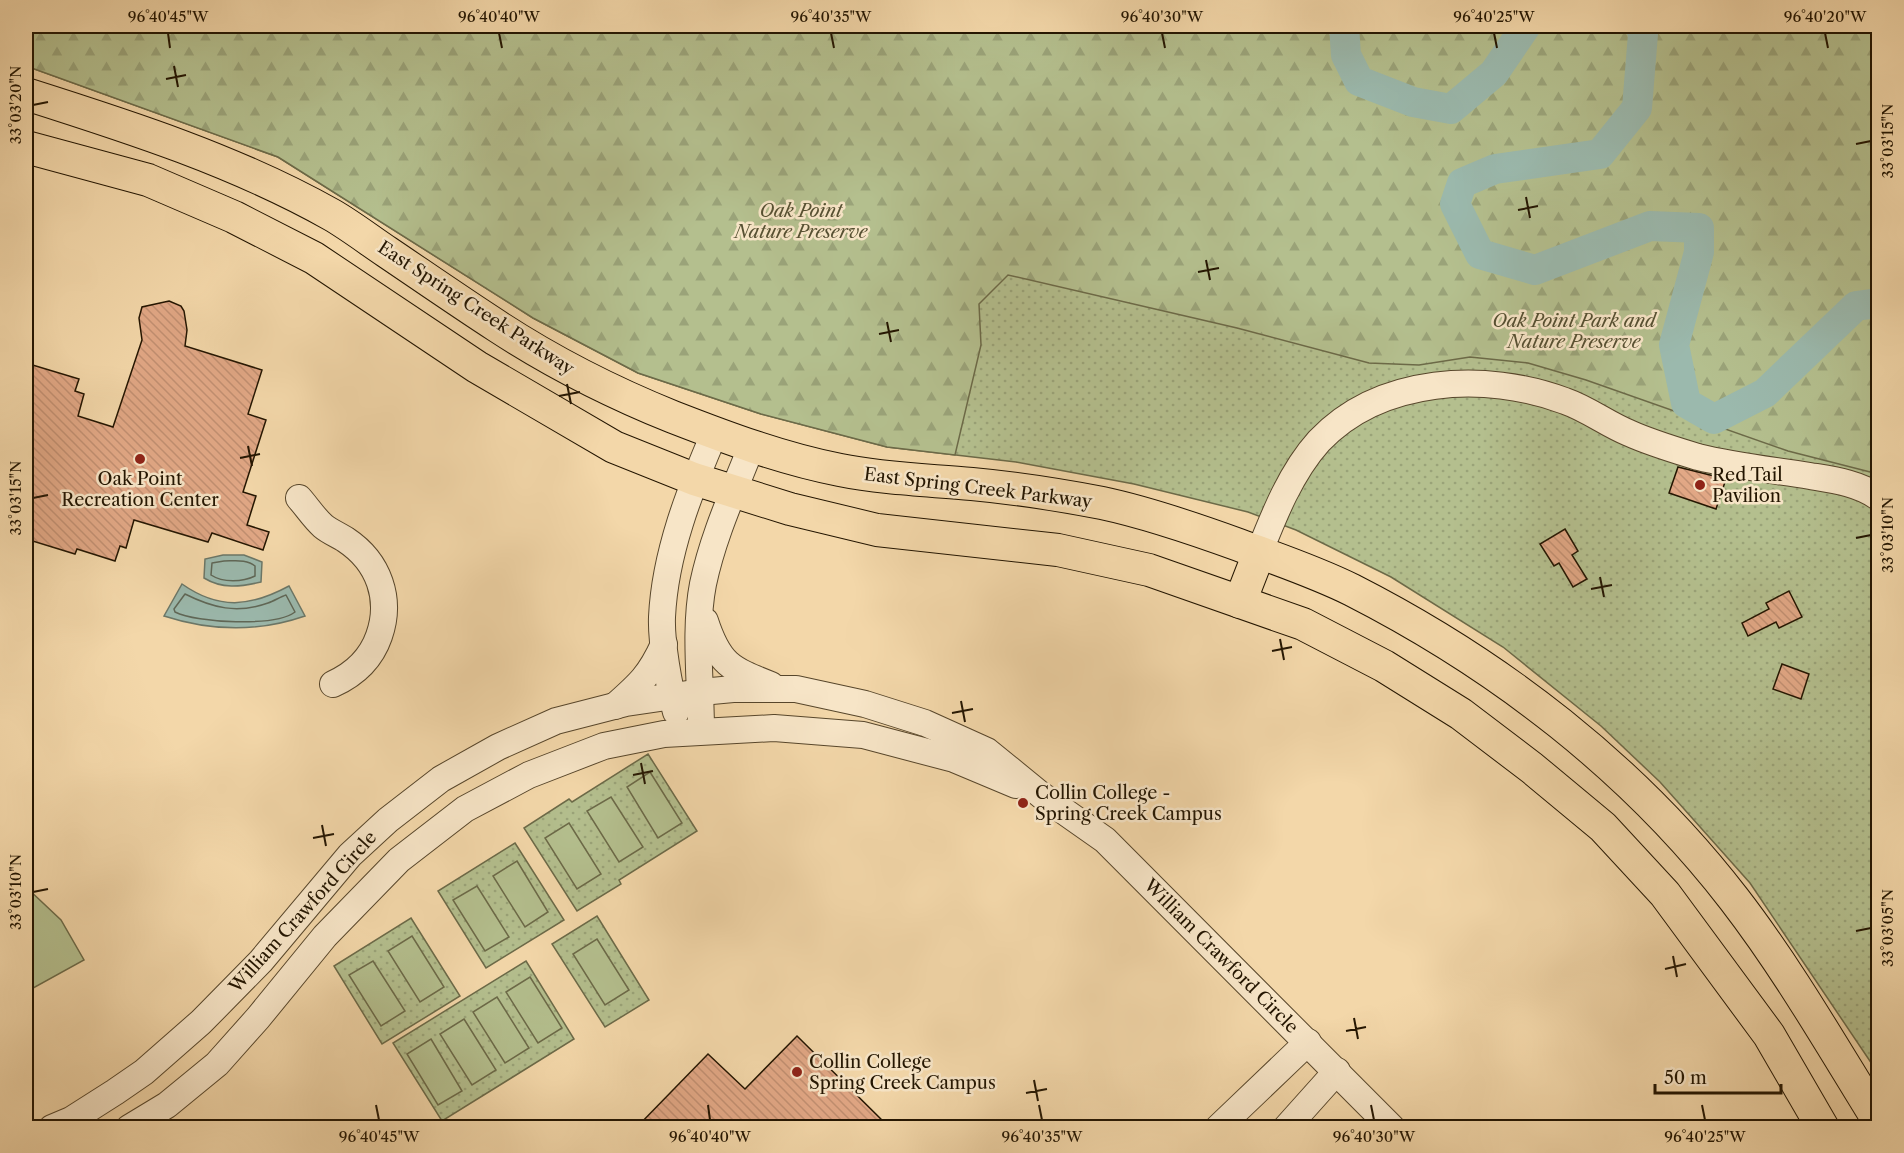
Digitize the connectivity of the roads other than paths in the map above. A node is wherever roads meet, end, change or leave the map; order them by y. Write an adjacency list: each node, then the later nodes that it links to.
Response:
1 (26, 94): 3 (main road, East Spring Creek Parkway)
2 (26, 147): 5 (main road)
3 (715, 432): 4 (main road, East Spring Creek Parkway); 5 (lane)
4 (752, 445): 6 (lane); 9 (main road, East Spring Creek Parkway)
5 (694, 479): 6 (main road); 12 (lane)
6 (733, 492): 10 (main road); 11 (lane)
7 (1878, 496): 9 (lane)
8 (299, 498): 13 (lane)
9 (1259, 553): 10 (main road); 23 (main road, East Spring Creek Parkway)
10 (1240, 602): 26 (main road)
11 (701, 609): 14 (lane); 15 (lane)
12 (664, 644): 16 (lane); 17 (lane)
13 (333, 684)
14 (783, 689): 15 (lane, William Crawford Circle); 19 (lane, William Crawford Circle)
15 (701, 692): 16 (lane, William Crawford Circle); 18 (lane)
16 (672, 696): 17 (lane, William Crawford Circle); 18 (lane)
17 (615, 706): 22 (lane, William Crawford Circle)
18 (692, 732): 19 (lane, William Crawford Circle); 25 (lane, William Crawford Circle)
19 (1041, 795): 20 (lane, William Crawford Circle)
20 (1308, 1042): 21 (lane, William Crawford Circle); 28 (lane)
21 (1337, 1071): 29 (lane); 30 (lane, William Crawford Circle)
22 (116, 1092): 24 (lane, William Crawford Circle); 25 (lane, William Crawford Circle)
23 (1874, 1103): 26 (main road)
24 (96, 1117): 27 (lane, William Crawford Circle)
25 (132, 1127)
26 (1822, 1127)
27 (52, 1128)
28 (1218, 1128)
29 (1286, 1128)
30 (1392, 1128)

